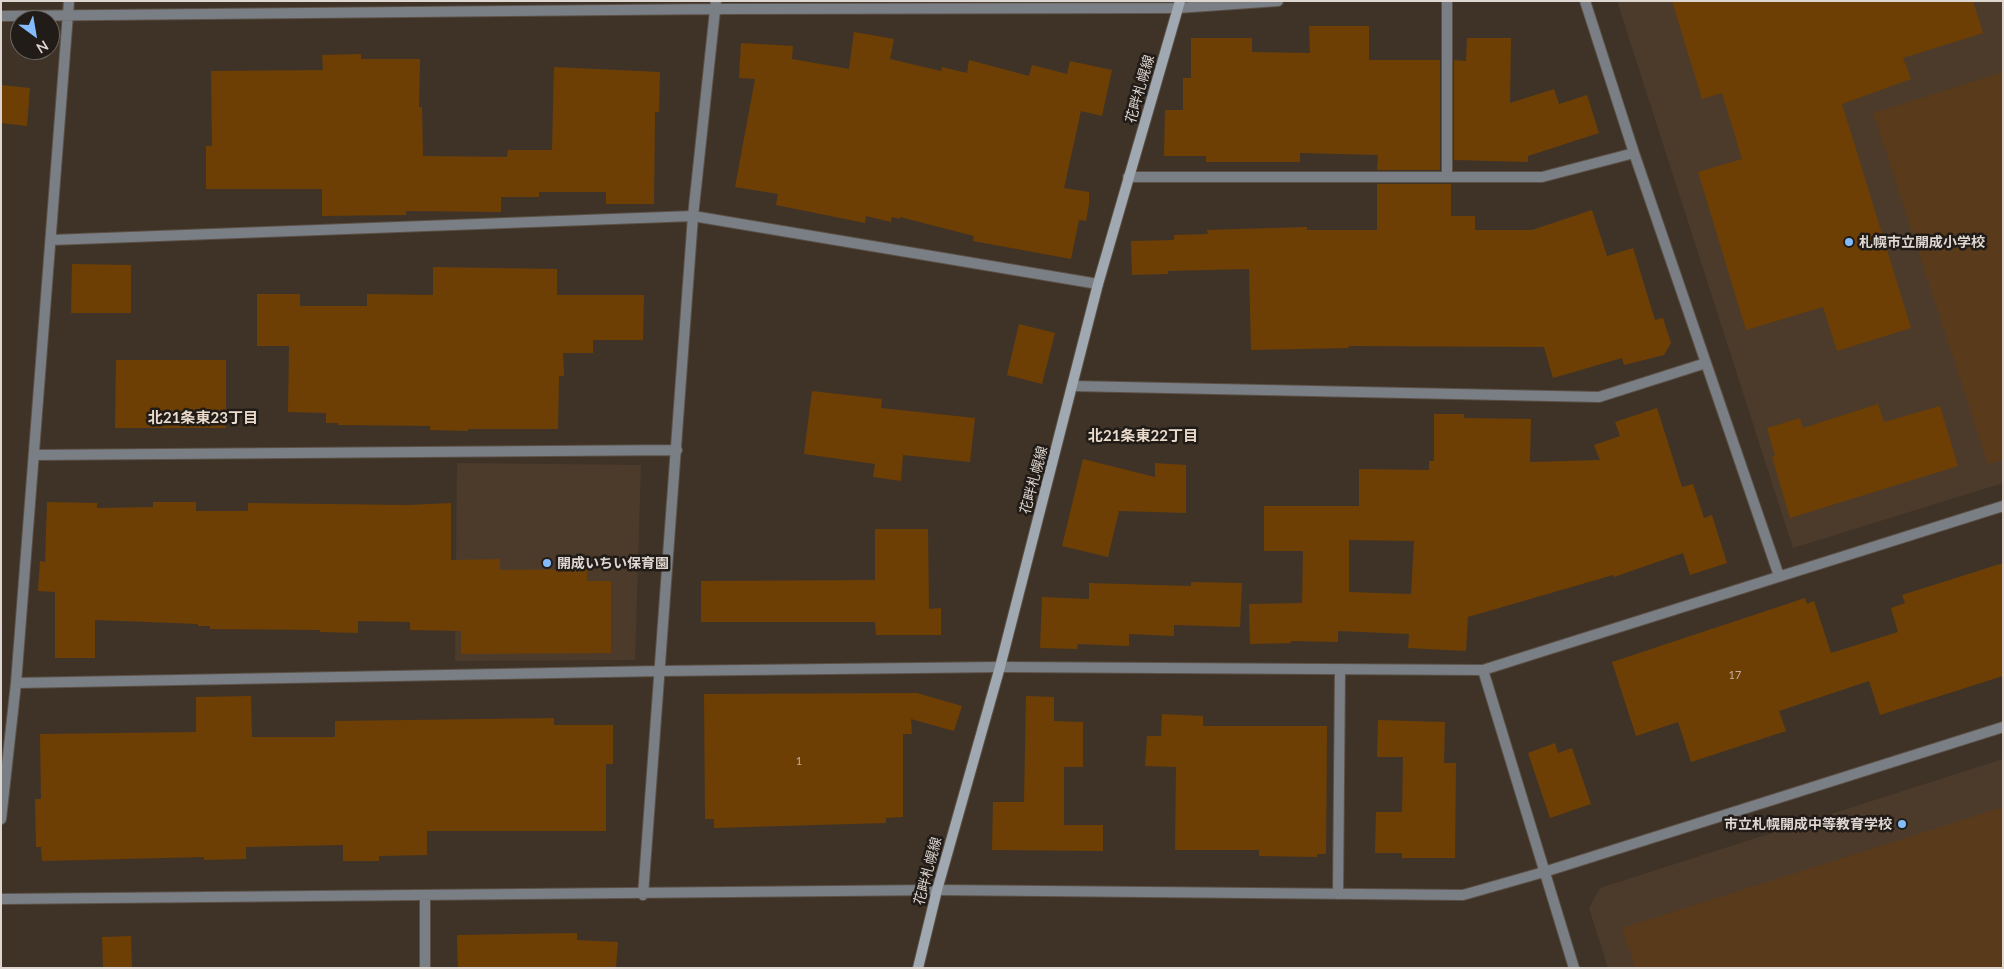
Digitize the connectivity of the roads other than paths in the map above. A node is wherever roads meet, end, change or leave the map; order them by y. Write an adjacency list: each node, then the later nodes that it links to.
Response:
1 (70, 1): 7 (street)
2 (1278, 1): 5 (street)
3 (1447, 1): 10 (street)
4 (1586, 1): 9 (street)
5 (1179, 4): 6 (street); 11 (main road, 花畔札幌線)
6 (715, 5): 7 (street); 12 (street)
7 (68, 15): 8 (street); 13 (street)
8 (1, 16)
9 (1634, 153): 10 (street); 15 (street)
10 (1447, 175): 11 (street)
11 (1128, 178): 14 (main road, 花畔札幌線)
12 (693, 216): 13 (street); 14 (street); 17 (street)
13 (51, 240): 18 (street)
14 (1098, 284): 16 (main road, 花畔札幌線)
15 (1706, 363): 16 (street); 20 (street)
16 (1072, 386): 21 (main road, 花畔札幌線)
17 (677, 450): 18 (street); 23 (street)
18 (34, 455): 25 (street)
19 (2003, 506): 20 (street)
20 (1779, 576): 24 (street)
21 (1000, 667): 22 (street); 23 (street); 29 (main road, 花畔札幌線)
22 (1340, 669): 24 (street); 30 (street)
23 (661, 670): 25 (street); 31 (street)
24 (1483, 670): 28 (street)
25 (16, 684): 27 (street)
26 (2003, 728): 28 (street)
27 (1, 819)
28 (1544, 872): 30 (street); 36 (street)
29 (937, 890): 30 (street); 31 (street); 35 (main road, 花畔札幌線)
30 (1338, 894)
31 (643, 895): 32 (street)
32 (425, 896): 33 (street); 34 (street)
33 (1, 899)
34 (425, 968)
35 (918, 968)
36 (1574, 968)

